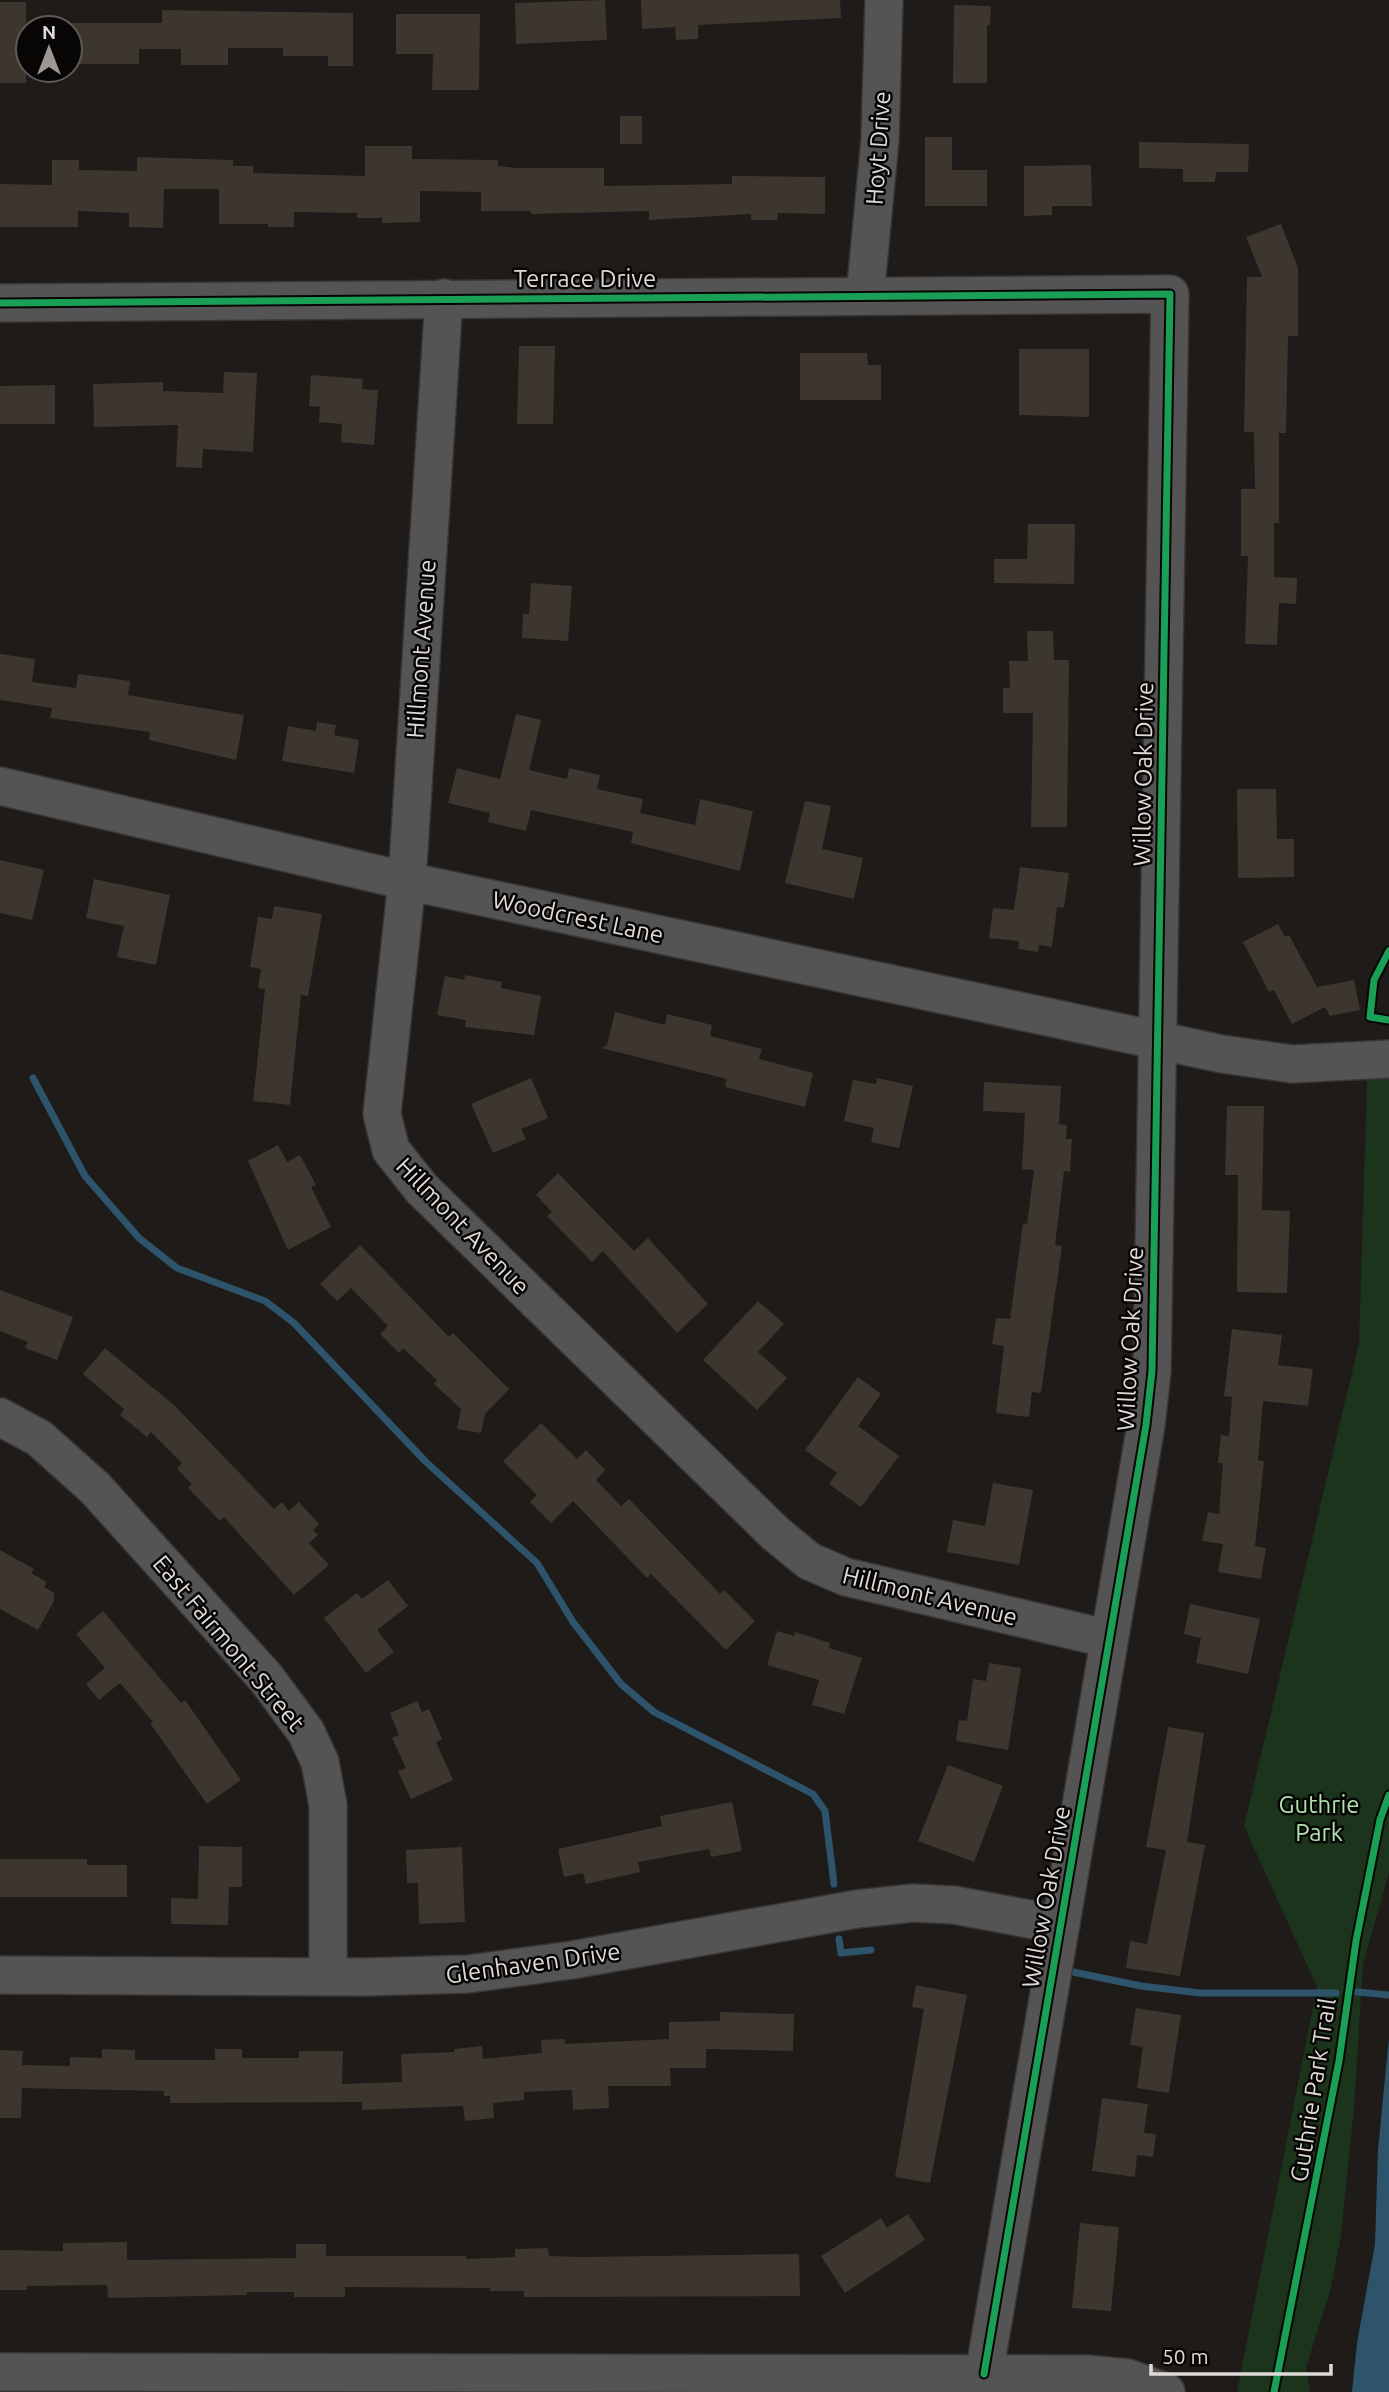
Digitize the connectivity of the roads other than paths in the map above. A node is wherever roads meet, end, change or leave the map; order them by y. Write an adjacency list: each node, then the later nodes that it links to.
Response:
1 (884, 0): 3 (street, Hoyt Drive)
2 (1170, 294): 3 (street, Terrace Drive); 8 (street, Willow Oak Drive)
3 (865, 296): 4 (street, Terrace Drive)
4 (444, 298): 5 (street, Terrace Drive); 7 (street, Hillmont Avenue)
5 (0, 303)
6 (0, 786): 7 (street, Woodcrest Lane)
7 (407, 881): 8 (street, Woodcrest Lane); 11 (street, Hillmont Avenue)
8 (1158, 1041): 9 (street, Woodcrest Lane); 11 (street, Willow Oak Drive)
9 (1389, 1059)
10 (0, 1417): 14 (street, East Fairmont Street)
11 (1109, 1639): 12 (street, Willow Oak Drive)
12 (1061, 1925): 14 (street, Glenhaven Drive); 16 (street, Willow Oak Drive)
13 (0, 1975): 14 (street, Glenhaven Drive)
14 (328, 1977)
15 (0, 2372): 16 (street)
16 (984, 2374): 17 (street)
17 (1166, 2392)

